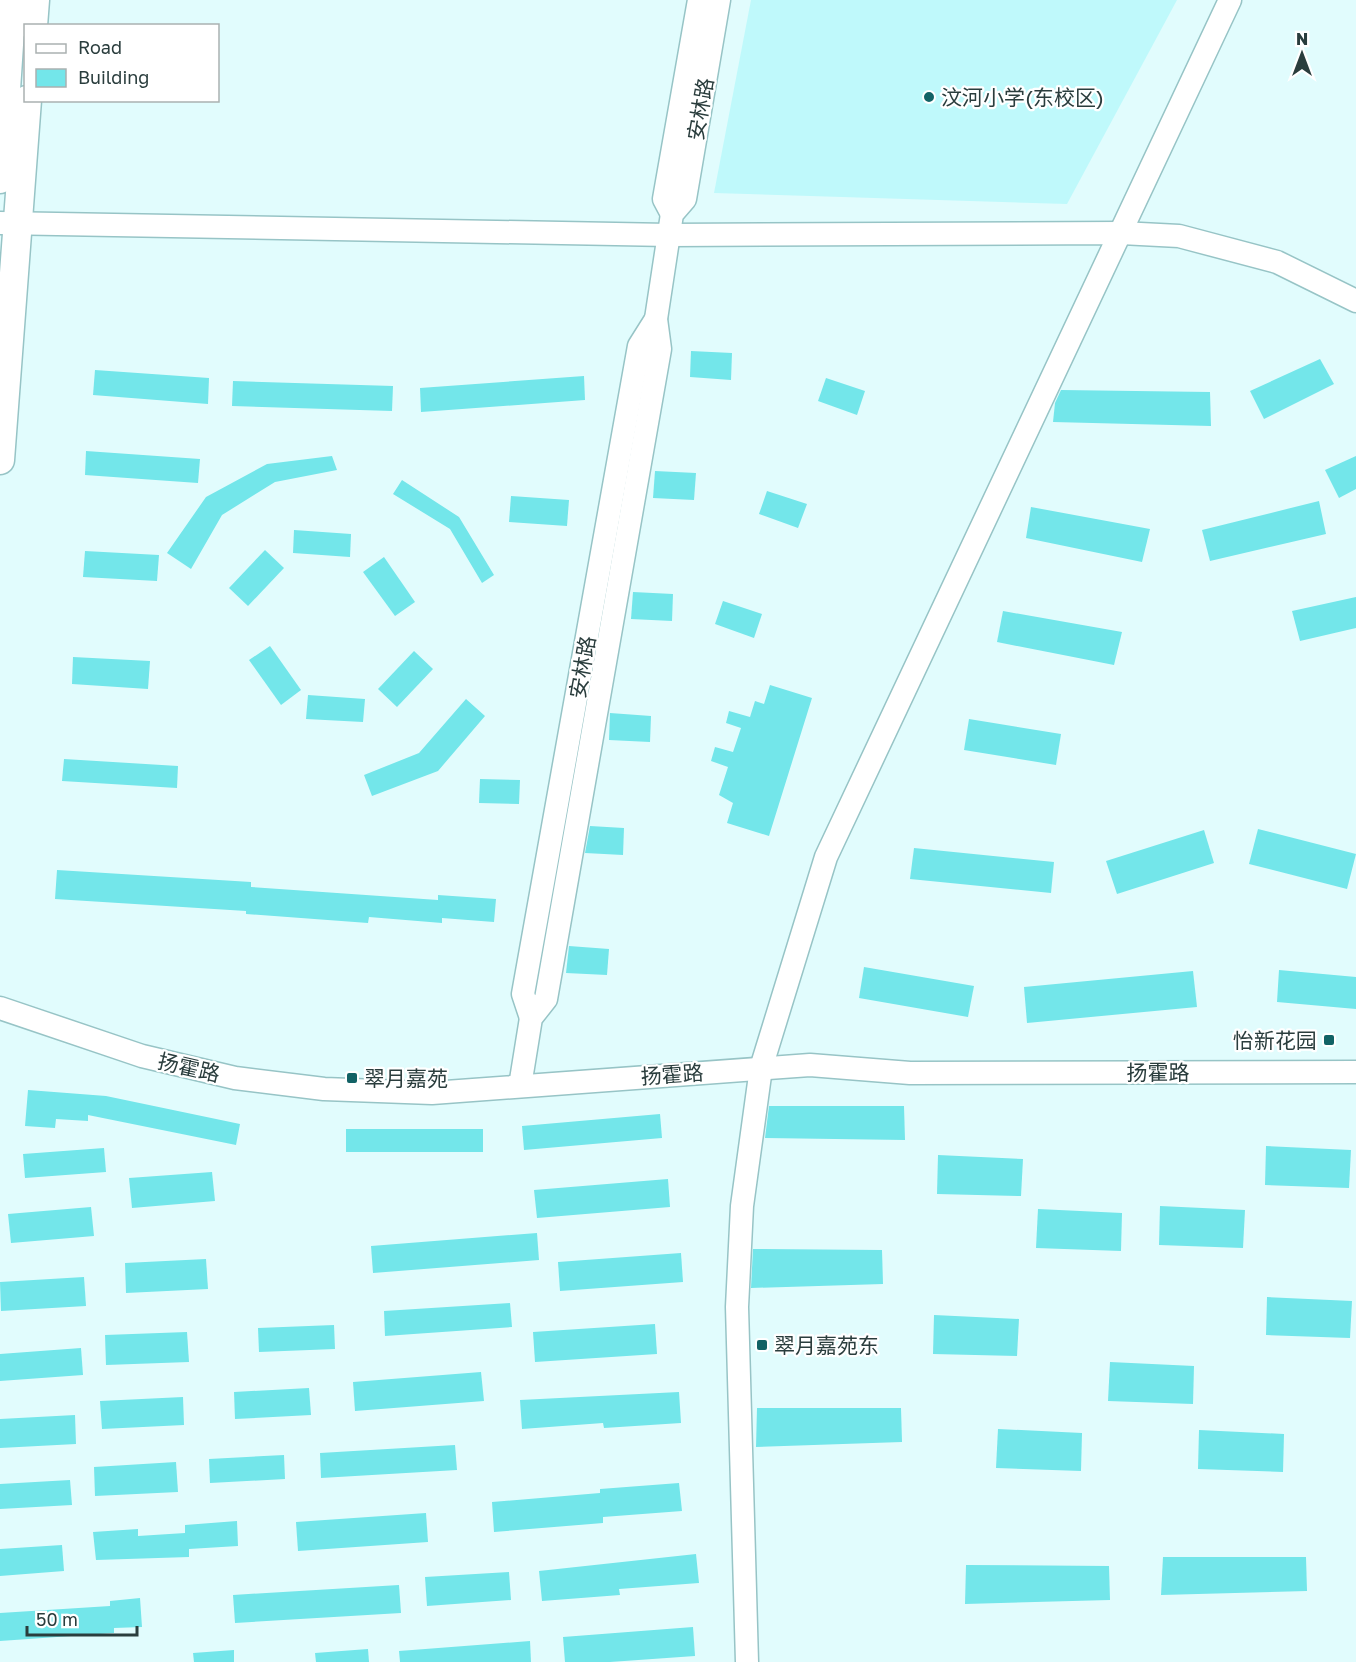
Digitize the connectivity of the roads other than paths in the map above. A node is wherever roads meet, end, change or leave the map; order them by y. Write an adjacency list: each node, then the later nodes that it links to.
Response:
1 (12, 0): 8 (main road)
2 (35, 0): 6 (main road)
3 (699, 0): 10 (street, 安林路)
4 (719, 0): 10 (street, 安林路)
5 (1230, 0): 11 (street)
6 (33, 24)
7 (27, 102): 9 (main road)
8 (0, 178)
9 (9, 223): 10 (street); 13 (main road)
10 (670, 224): 11 (street); 17 (street, 安林路)
11 (1121, 233): 12 (street); 15 (street)
12 (1356, 301)
13 (0, 460)
14 (0, 1008): 17 (street, 扬霍路)
15 (761, 1068): 16 (street, 扬霍路); 17 (street, 扬霍路); 18 (street)
16 (1356, 1072)
17 (519, 1086)
18 (747, 1662)

